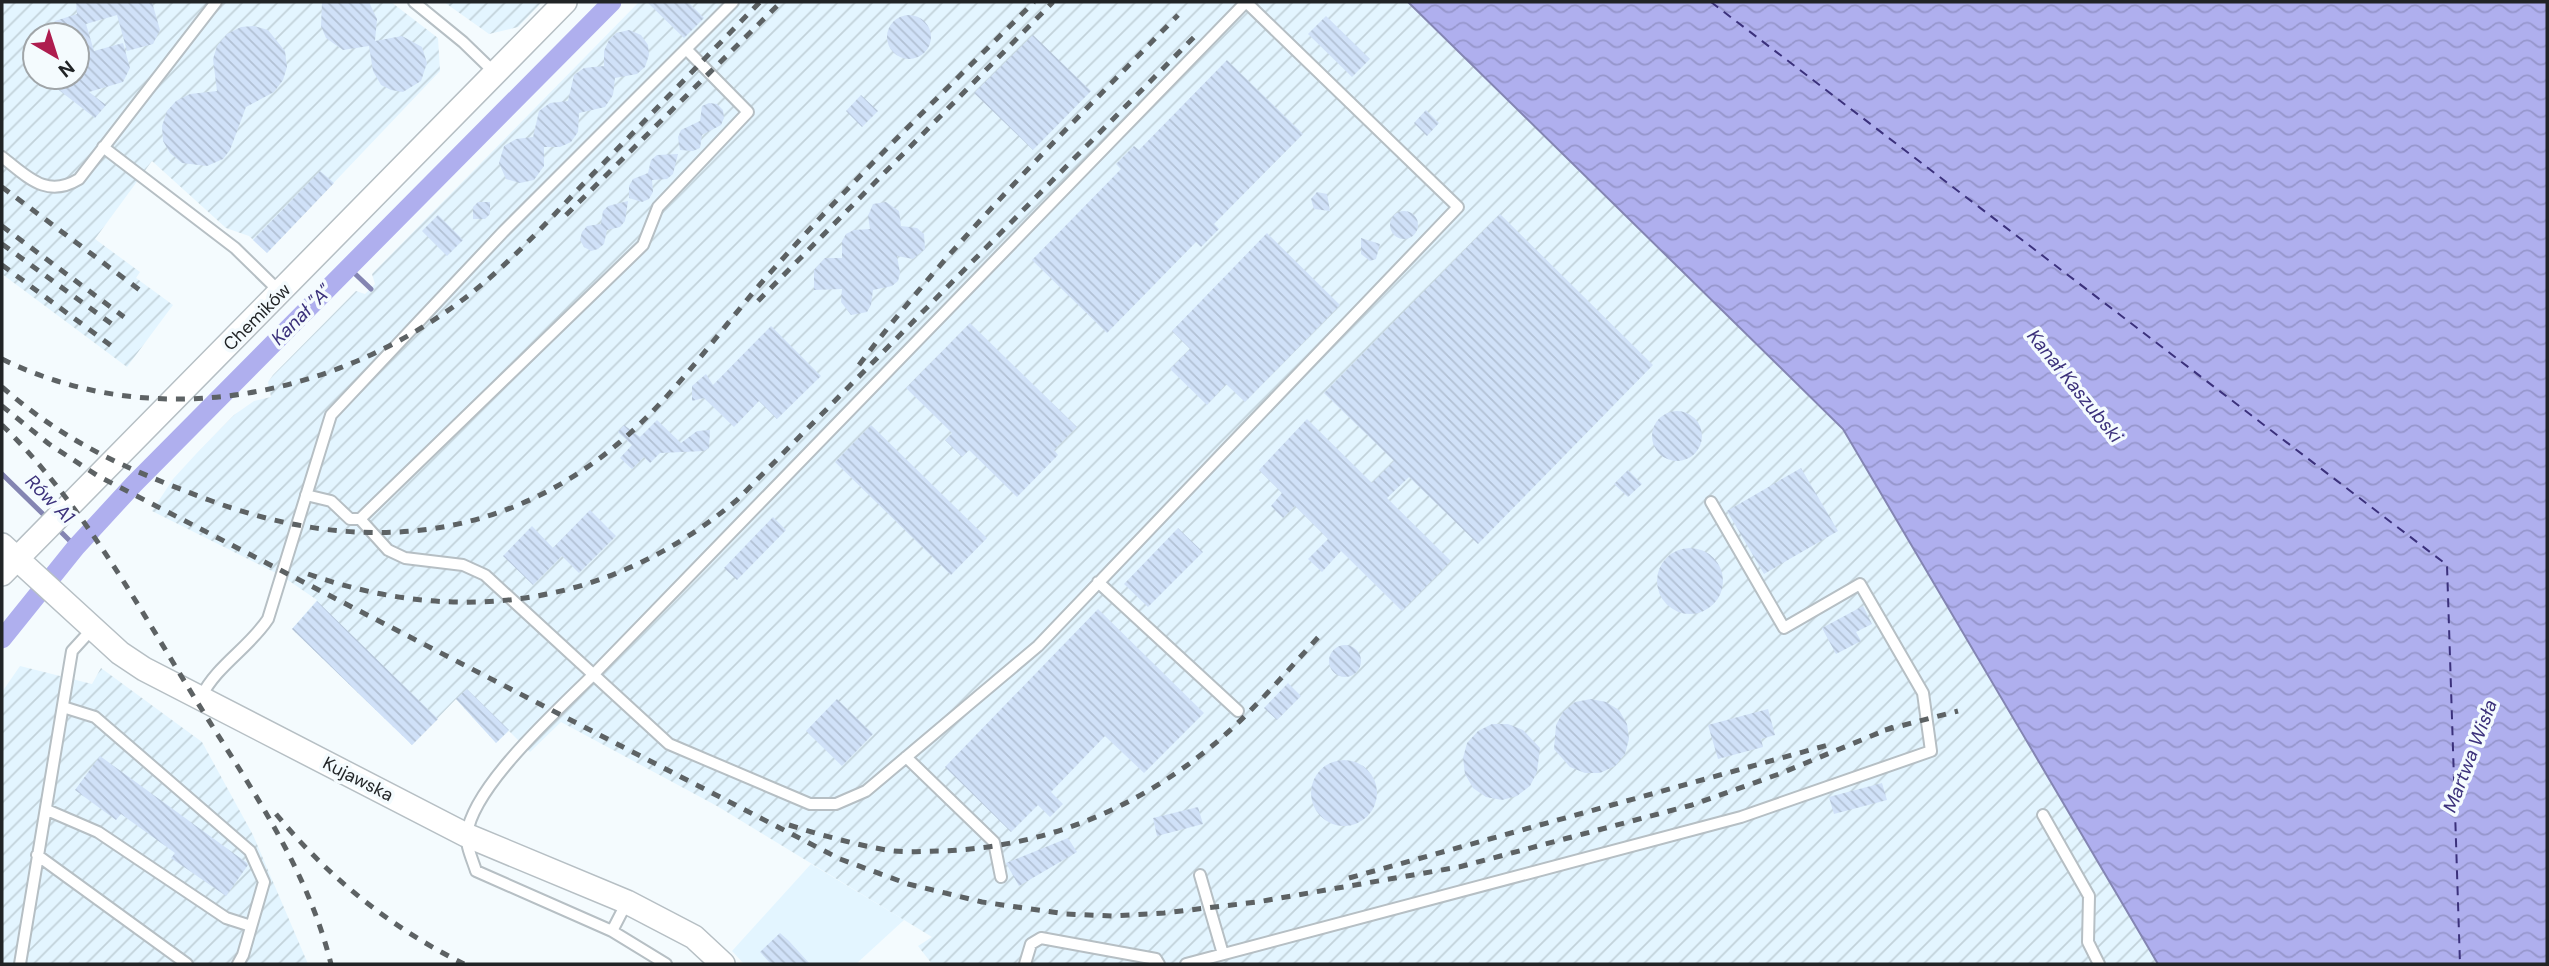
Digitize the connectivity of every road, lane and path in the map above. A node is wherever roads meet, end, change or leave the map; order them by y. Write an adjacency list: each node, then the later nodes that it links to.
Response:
1 (216, 2): 8 (lane)
2 (414, 2): 7 (lane)
3 (565, 2): 7 (street, Chemików)
4 (733, 2): 6 (lane)
5 (1245, 2): 15 (lane); 17 (lane)
6 (686, 49): 11 (lane); 13 (lane)
7 (495, 74): 10 (street, Chemików)
8 (103, 147): 9 (lane); 10 (lane)
9 (2, 157)
10 (281, 293): 14 (street, Chemików)
11 (306, 495): 13 (lane); 18 (lane)
12 (1711, 502): 31 (lane)
13 (360, 519): 17 (lane)
14 (6, 559): 16 (street, Kujawska)
15 (1098, 582): 20 (lane); 21 (lane)
16 (93, 628): 18 (street, Kujawska); 19 (lane)
17 (593, 675): 21 (lane); 24 (lane)
18 (201, 697): 24 (street, Kujawska)
19 (63, 707): 22 (lane); 29 (lane)
20 (1238, 712)
21 (906, 757): 27 (lane)
22 (47, 810): 25 (lane); 29 (lane)
23 (2043, 816): 40 (lane)
24 (466, 835): 28 (street, Kujawska); 30 (lane)
25 (37, 855): 32 (lane); 33 (lane)
26 (1200, 875): 31 (lane)
27 (1001, 877)
28 (628, 902): 30 (lane); 36 (street, Kujawska)
29 (251, 926): 34 (lane)
30 (612, 931): 35 (lane)
31 (1223, 954): 39 (lane)
32 (20, 964)
33 (187, 964)
34 (238, 964)
35 (666, 964)
36 (723, 964)
37 (1025, 964): 38 (lane)
38 (1159, 964)
39 (1186, 964)
40 (2099, 964)

